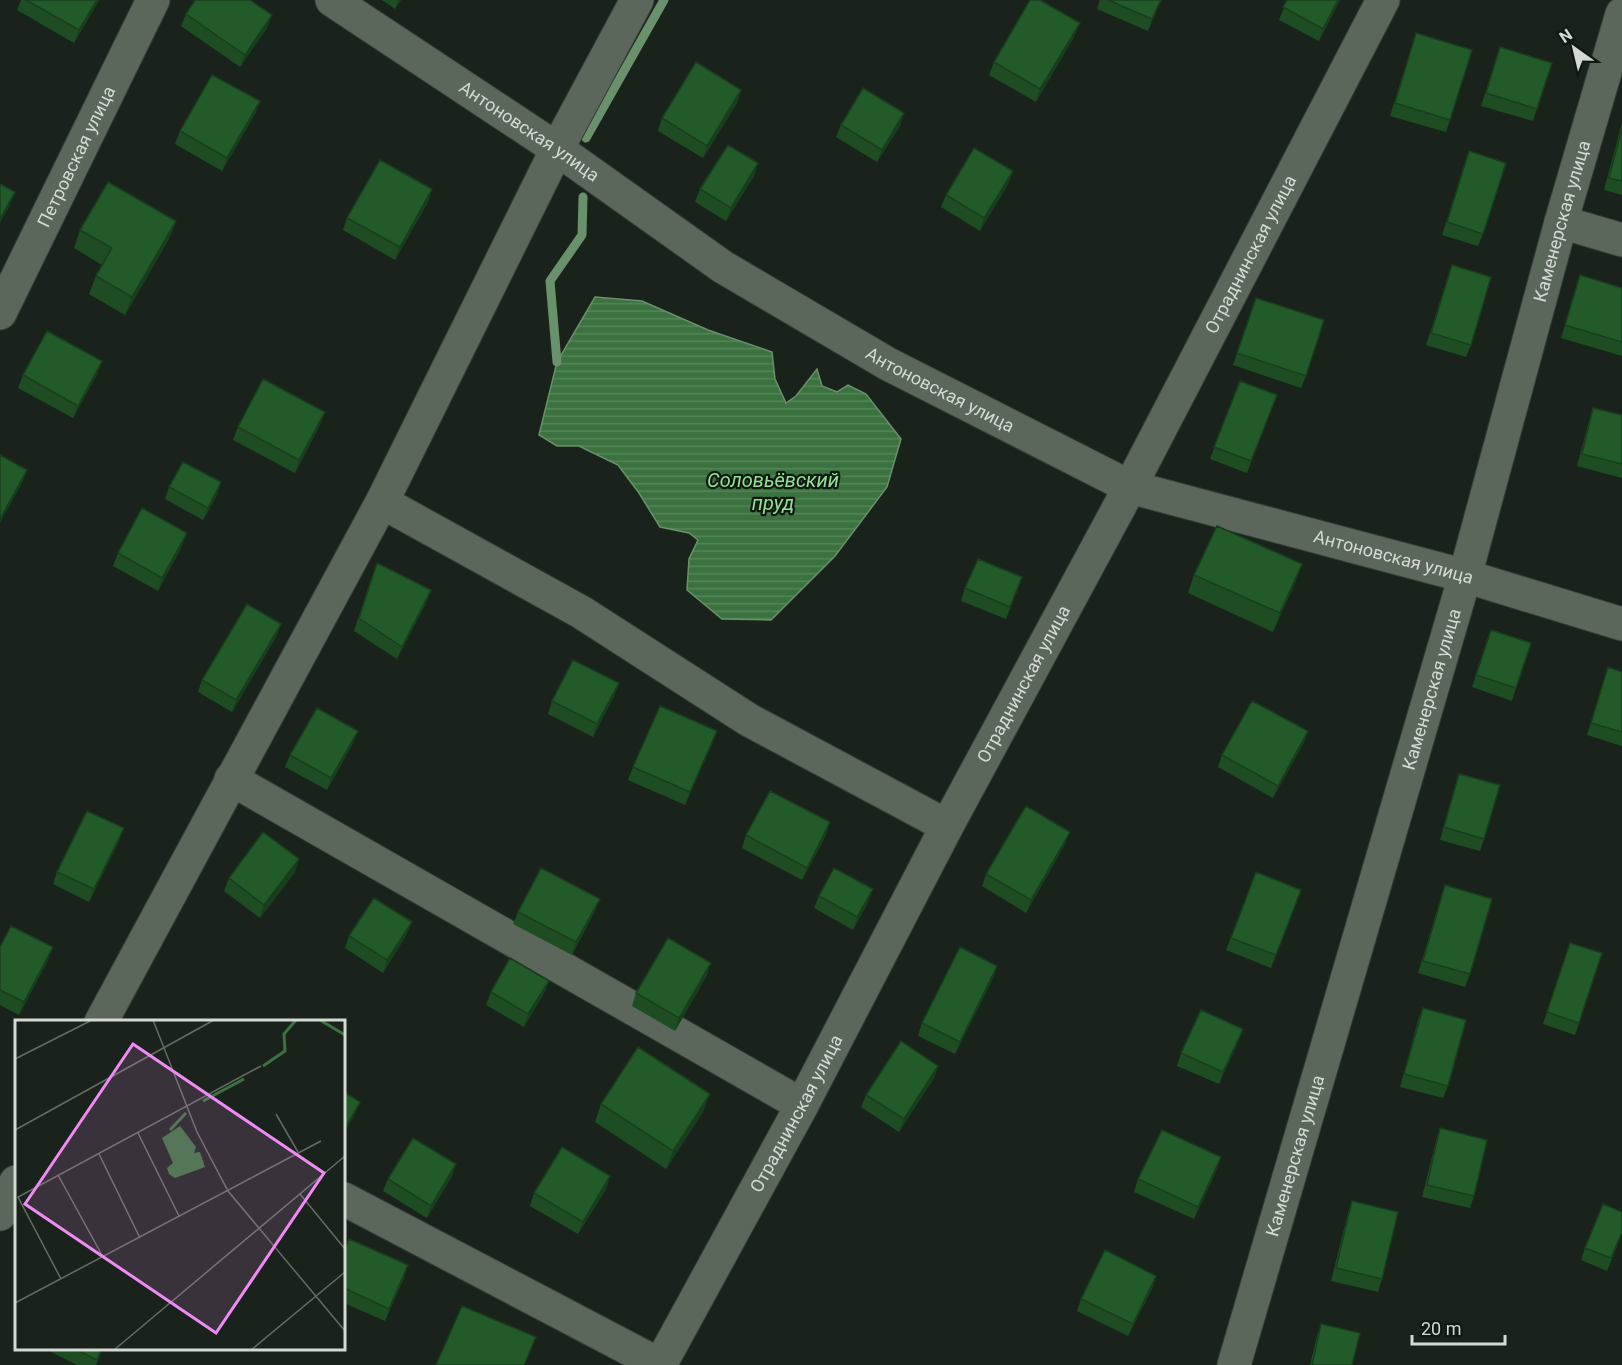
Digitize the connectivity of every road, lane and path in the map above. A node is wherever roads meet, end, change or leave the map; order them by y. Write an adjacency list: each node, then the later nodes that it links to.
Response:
1 (153, 0): 9 (street, Петровская улица)
2 (332, 0): 6 (street, Антоновская улица)
3 (637, 0): 6 (street)
4 (1383, 0): 10 (street, Отраднинская улица)
5 (1622, 14): 7 (street, Каменерская улица)
6 (557, 149): 10 (street, Антоновская улица); 11 (street)
7 (1561, 222): 8 (street); 12 (street, Каменерская улица)
8 (1622, 240)
9 (0, 313)
10 (1130, 487): 12 (street, Антоновская улица); 15 (street, Отраднинская улица)
11 (382, 502): 14 (street); 15 (street)
12 (1465, 576): 13 (street, Антоновская улица); 22 (street, Каменерская улица)
13 (1622, 624)
14 (231, 779): 16 (street); 17 (street)
15 (947, 826): 17 (street, Отраднинская улица)
16 (102, 1020)
17 (802, 1105): 21 (street, Отраднинская улица)
18 (15, 1184): 20 (street)
19 (345, 1200): 21 (street)
20 (0, 1214)
21 (660, 1365)
22 (1234, 1365)

